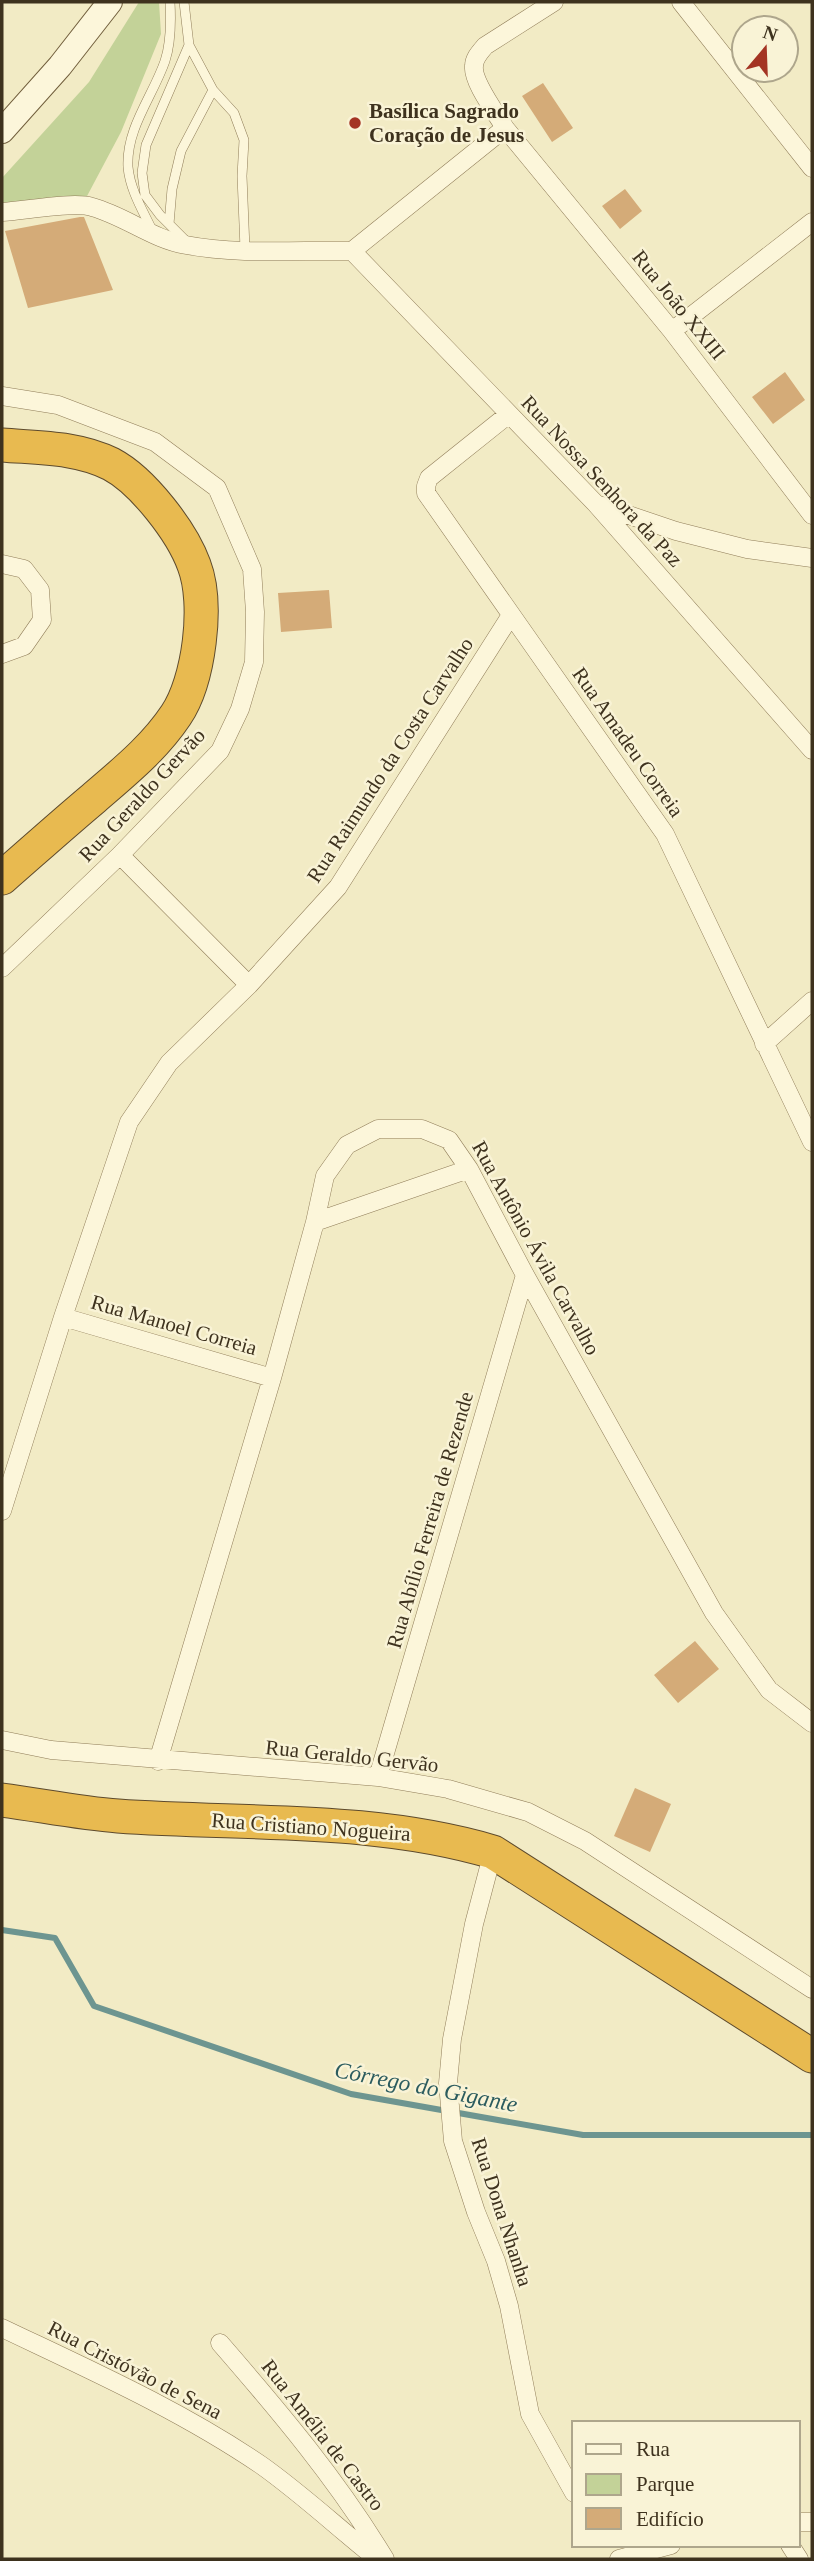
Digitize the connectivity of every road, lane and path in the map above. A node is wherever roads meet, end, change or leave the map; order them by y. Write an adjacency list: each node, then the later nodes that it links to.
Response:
1 (110, 2): 8 (street)
2 (170, 2): 14 (lane)
3 (184, 2): 6 (lane)
4 (554, 2): 9 (street, Rua João XXIII)
5 (681, 2): 10 (street)
6 (189, 45): 7 (lane); 13 (lane)
7 (213, 90): 13 (lane); 16 (lane)
8 (7, 120)
9 (505, 128): 17 (street); 18 (street, Rua João XXIII)
10 (812, 168)
11 (2, 212): 14 (street)
12 (812, 222): 18 (street)
13 (169, 224): 15 (lane)
14 (155, 236): 15 (street)
15 (191, 246): 16 (street)
16 (245, 249): 17 (street)
17 (352, 251): 20 (street, Rua Nossa Senhora da Paz)
18 (672, 331): 23 (street, Rua João XXIII)
19 (2, 396): 29 (street, Rua Geraldo Gervão)
20 (509, 414): 22 (street, Rua Nossa Senhora da Paz); 26 (street, Rua Amadeu Correia)
21 (2, 444): 30 (highway)
22 (596, 504): 24 (street); 28 (street, Rua Nossa Senhora da Paz)
23 (812, 515)
24 (812, 558)
25 (2, 564): 27 (street)
26 (511, 615): 32 (street, Rua Raimundo da Costa Carvalho); 34 (street, Rua Amadeu Correia)
27 (2, 654)
28 (810, 743)
29 (120, 855): 31 (street, Rua Geraldo Gervão); 32 (street)
30 (2, 878)
31 (2, 968)
32 (249, 985): 39 (street, Rua Raimundo da Costa Carvalho)
33 (812, 1001): 34 (street)
34 (764, 1044): 35 (street, Rua Amadeu Correia)
35 (812, 1142)
36 (469, 1168): 37 (street); 37 (street, Rua Antônio Ávila Carvalho); 38 (street, Rua Antônio Ávila Carvalho)
37 (315, 1222): 40 (street, Rua Antônio Ávila Carvalho)
38 (525, 1275): 42 (street, Rua Antônio Ávila Carvalho); 45 (street, Rua Abílio Ferreira de Rezende)
39 (63, 1317): 40 (street, Rua Manoel Correia); 41 (street, Rua Raimundo da Costa Carvalho)
40 (272, 1378): 44 (street, Rua Antônio Ávila Carvalho)
41 (2, 1511)
42 (812, 1723)
43 (2, 1740): 44 (street, Rua Geraldo Gervão)
44 (158, 1761): 45 (street, Rua Geraldo Gervão)
45 (378, 1777): 48 (street, Rua Geraldo Gervão)
46 (2, 1800): 47 (highway, Rua Cristiano Nogueira)
47 (493, 1852): 49 (highway, Rua Cristiano Nogueira); 52 (street, Rua Dona Nhanha)
48 (812, 1989)
49 (812, 2056)
50 (2, 2328): 54 (street, Rua Cristóvão de Sena)
51 (220, 2343): 55 (street, Rua Amélia de Castro)
52 (572, 2489)
53 (664, 2547): 56 (street)
54 (377, 2559)
55 (385, 2559)
56 (620, 2559)

